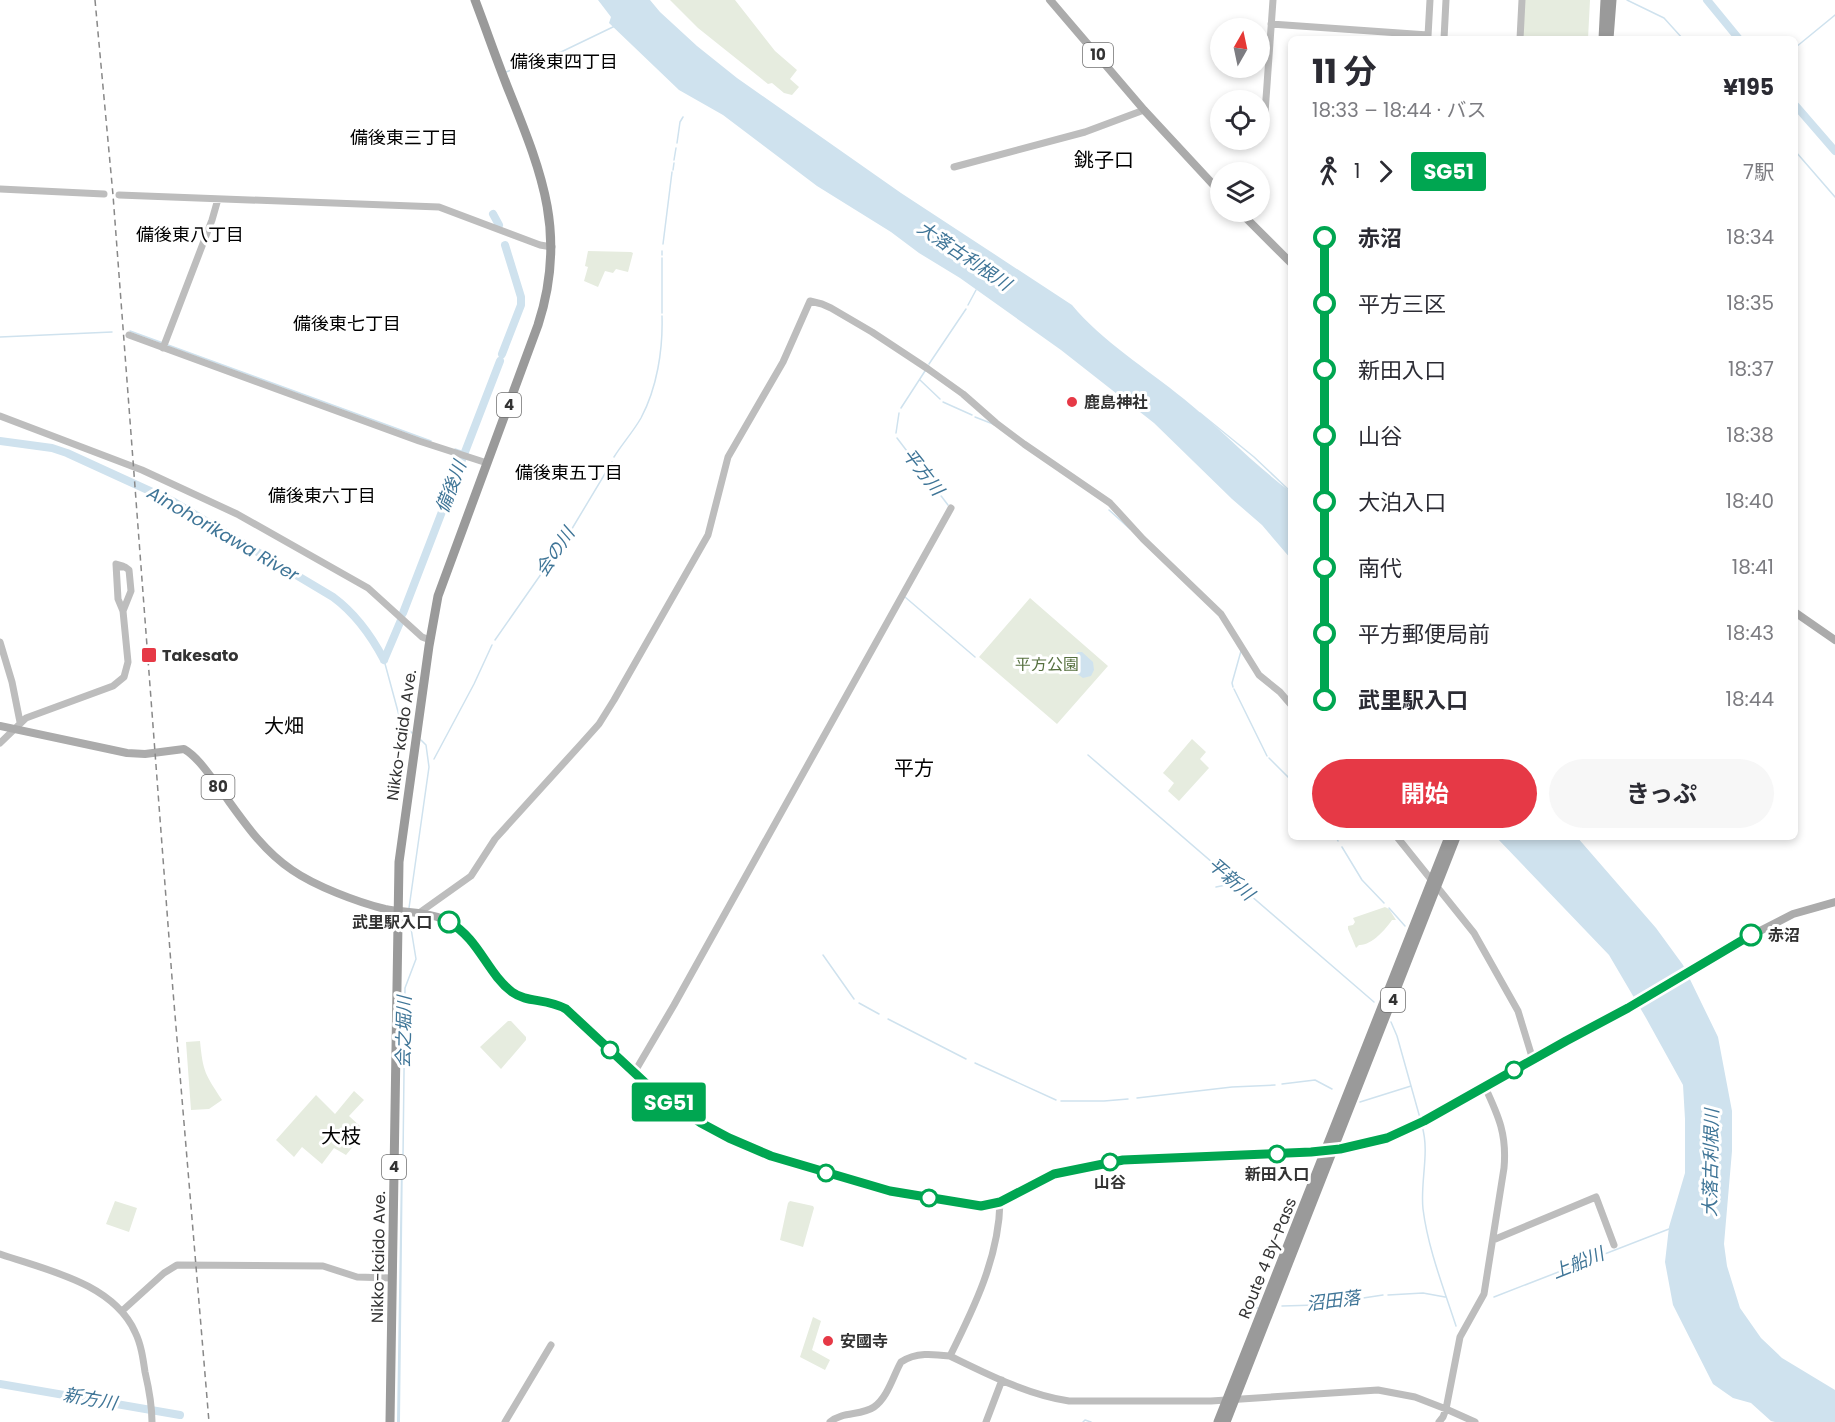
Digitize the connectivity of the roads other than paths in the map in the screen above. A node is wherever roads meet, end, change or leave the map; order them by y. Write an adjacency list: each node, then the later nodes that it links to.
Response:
1 (475, 0): 25 (highway, Nikko-kaido Ave. / 4)
2 (1050, 0): 17 (main road, 10)
3 (1273, 0): 9 (street)
4 (1430, 0): 11 (street)
5 (1446, 0): 12 (street)
6 (1522, 0): 13 (street)
7 (1605, 0): 14 (highway)
8 (1612, 0): 15 (highway)
9 (1271, 24): 10 (street); 16 (street)
10 (1416, 36)
11 (1428, 36)
12 (1444, 36)
13 (1520, 36)
14 (1603, 36)
15 (1609, 36)
16 (1267, 90)
17 (1144, 110): 18 (street); 19 (main road, 10)
18 (954, 167)
19 (1210, 181)
20 (0, 189): 21 (street)
21 (104, 194)
22 (119, 195): 23 (street)
23 (218, 199): 25 (street); 28 (street)
24 (1250, 222): 26 (main road)
25 (552, 247): 30 (highway, Nikko-kaido Ave. / 4)
26 (1288, 260)
27 (129, 335): 28 (street)
28 (163, 348): 30 (street)
29 (0, 416): 34 (street)
30 (487, 463): 34 (highway, Nikko-kaido Ave. / 4)
31 (951, 508): 49 (street)
32 (123, 611): 32 (street); 38 (street)
33 (1798, 614): 35 (main road)
34 (430, 640): 47 (highway, Nikko-kaido Ave. / 4)
35 (1835, 640)
36 (0, 642): 38 (street)
37 (1288, 701): 47 (street)
38 (20, 722): 40 (street)
39 (0, 726): 40 (main road, 80)
40 (13, 729): 41 (street); 47 (main road, 80)
41 (0, 743)
42 (1400, 840): 45 (street)
43 (1448, 840): 45 (highway, Route 4 By-Pass / 4)
44 (1455, 840): 45 (highway, Route 4 By-Pass / 4)
45 (1435, 882): 48 (street); 51 (highway, Route 4 By-Pass / 4)
46 (1835, 902): 48 (main road, 80)
47 (409, 912): 49 (main road, 80); 56 (highway, Nikko-kaido Ave. / 4)
48 (1533, 1060): 50 (main road, 80)
49 (634, 1073): 52 (main road, 80)
50 (1485, 1087): 51 (main road, 80); 53 (street)
51 (1330, 1150): 52 (main road, 80); 61 (highway, Route 4 By-Pass / 4)
52 (1000, 1202): 59 (street)
53 (1493, 1240): 54 (street); 62 (street)
54 (1614, 1245)
55 (0, 1254): 57 (street)
56 (392, 1278): 57 (street); 64 (highway, Nikko-kaido Ave. / 4)
57 (122, 1311): 63 (street)
58 (551, 1345): 65 (street)
59 (950, 1356): 60 (street); 66 (street)
60 (1002, 1380): 61 (street); 67 (street)
61 (1232, 1400): 62 (street); 68 (highway, Route 4 By-Pass / 4); 69 (highway, Route 4 By-Pass / 4)
62 (1446, 1408): 70 (street); 71 (street)
63 (152, 1419)
64 (390, 1422)
65 (505, 1422)
66 (830, 1422)
67 (986, 1422)
68 (1218, 1422)
69 (1226, 1422)
70 (1439, 1422)
71 (1475, 1422)

